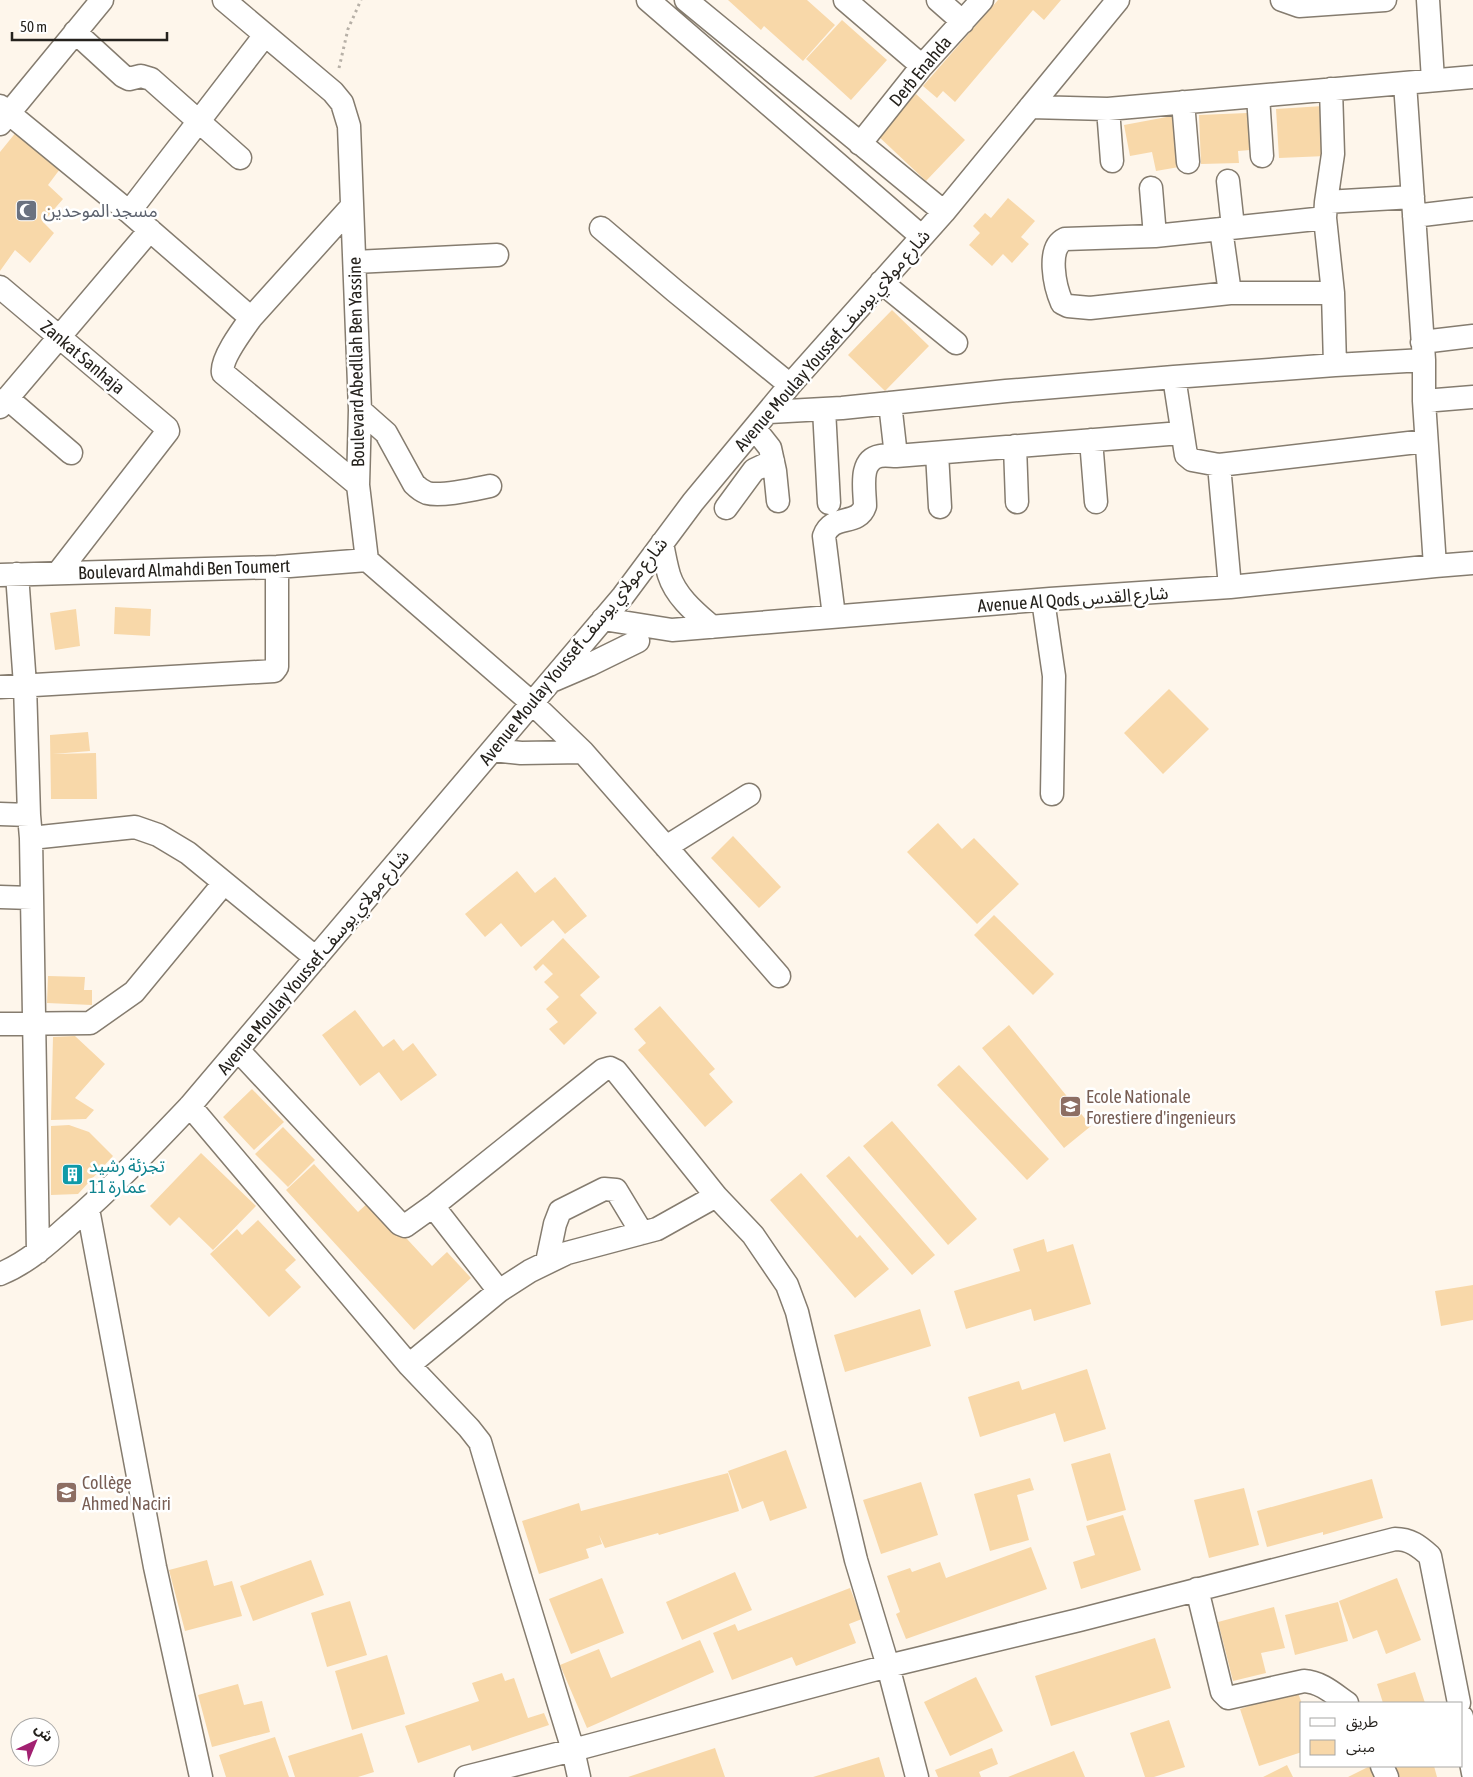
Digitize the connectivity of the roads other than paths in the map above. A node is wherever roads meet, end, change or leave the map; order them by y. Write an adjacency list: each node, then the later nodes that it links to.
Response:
1 (102, 0): 13 (street)
2 (224, 0): 14 (street, Boulevard Abedllah Ben Yassine)
3 (650, 0): 42 (street)
4 (686, 0): 26 (street)
5 (845, 0): 15 (street)
6 (938, 0): 12 (street)
7 (982, 0): 12 (street, Derb Enahda)
8 (1118, 0): 22 (street, Avenue Moulay Youssef شارع مولاي يوسف)
9 (1282, 0): 10 (street)
10 (1386, 0)
11 (1428, 0): 17 (street)
12 (963, 22): 15 (street, Derb Enahda)
13 (75, 32): 24 (street); 25 (street)
14 (264, 34): 25 (street); 33 (street, Boulevard Abedllah Ben Yassine)
15 (922, 66): 26 (street, Derb Enahda)
16 (1473, 77): 17 (street)
17 (1433, 80): 18 (street)
18 (1405, 83): 19 (street); 34 (street)
19 (1331, 89): 20 (street); 36 (street)
20 (1258, 96): 21 (street); 27 (street)
21 (1183, 102): 23 (street); 30 (street)
22 (1030, 107): 23 (street); 38 (street, Avenue Moulay Youssef شارع مولاي يوسف)
23 (1108, 109): 29 (street)
24 (3, 115): 37 (street)
25 (199, 121): 28 (street); 37 (street)
26 (860, 144): 38 (street)
27 (1262, 156)
28 (240, 158)
29 (1112, 162)
30 (1188, 162)
31 (1228, 181): 40 (street)
32 (1150, 188): 43 (street)
33 (352, 206): 45 (street, Boulevard Abedllah Ben Yassine); 50 (street)
34 (1413, 206): 35 (street); 36 (street); 54 (street)
35 (1473, 209)
36 (1326, 210): 40 (street); 48 (street)
37 (129, 212): 41 (street)
38 (944, 212): 42 (street, Avenue Moulay Youssef شارع مولاي يوسف)
39 (601, 228): 57 (street)
40 (1227, 228): 43 (street); 49 (street)
41 (150, 230): 50 (street); 51 (street)
42 (921, 236): 46 (street, Avenue Moulay Youssef شارع مولاي يوسف)
43 (1155, 236): 49 (street)
44 (497, 255): 45 (street)
45 (355, 262): 63 (street, Boulevard Abedllah Ben Yassine)
46 (881, 282): 53 (street); 57 (street, Avenue Moulay Youssef شارع مولاي يوسف)
47 (0, 287): 51 (street, Zankat Sanhaja)
48 (1333, 293): 49 (street); 55 (street)
49 (1230, 294)
50 (251, 318): 74 (street)
51 (59, 336): 60 (street); 87 (street, Zankat Sanhaja)
52 (1473, 336): 54 (street)
53 (956, 343)
54 (1423, 351): 55 (street); 59 (street)
55 (1335, 365): 56 (street)
56 (1174, 377): 61 (street); 65 (street)
57 (790, 385): 64 (street, Avenue Moulay Youssef شارع مولاي يوسف)
58 (1473, 397): 59 (street)
59 (1424, 401): 67 (street)
60 (4, 403): 69 (street)
61 (890, 403): 62 (street); 71 (street)
62 (824, 409): 64 (street); 79 (street)
63 (360, 410): 74 (street, Boulevard Abedllah Ben Yassine); 75 (street)
64 (762, 421): 72 (street); 82 (street, Avenue Moulay Youssef شارع مولاي يوسف)
65 (1181, 432): 66 (street); 73 (street)
66 (1091, 440): 68 (street); 78 (street)
67 (1426, 441): 73 (street); 85 (street)
68 (1015, 446): 70 (street); 77 (street)
69 (71, 452)
70 (937, 453): 71 (street); 80 (street)
71 (896, 456): 91 (street)
72 (773, 461): 76 (street); 81 (street)
73 (1219, 465): 89 (street)
74 (358, 485): 83 (street, Boulevard Abedllah Ben Yassine)
75 (490, 486)
76 (778, 501)
77 (1016, 502)
78 (1096, 502)
79 (829, 503)
80 (940, 507)
81 (726, 508)
82 (662, 543): 92 (street, Avenue Moulay Youssef شارع مولاي يوسف); 93 (street)
83 (368, 560): 86 (street, Boulevard Almahdi Ben Toumert); 100 (street)
84 (1473, 563): 85 (street, Avenue Al Qods شارع القدس)
85 (1435, 566): 89 (street, Avenue Al Qods شارع القدس)
86 (277, 567): 87 (street, Boulevard Almahdi Ben Toumert); 98 (street)
87 (58, 573): 88 (street, Boulevard Almahdi Ben Toumert)
88 (8, 574): 98 (street)
89 (1230, 587): 90 (street, Avenue Al Qods شارع القدس)
90 (1043, 600): 91 (street, Avenue Al Qods شارع القدس); 103 (street)
91 (834, 616): 93 (street, Avenue Al Qods شارع القدس)
92 (603, 619): 94 (street, Avenue Al Qods شارع القدس); 96 (street, Avenue Moulay Youssef شارع مولاي يوسف)
93 (712, 627): 94 (street, Avenue Al Qods شارع القدس)
94 (672, 630): 95 (street, Avenue Al Qods شارع القدس)
95 (638, 641): 96 (street, Avenue Al Qods شارع القدس); 97 (street)
96 (582, 644): 97 (street, Avenue Moulay Youssef شارع مولاي يوسف)
97 (548, 683): 100 (street, Avenue Moulay Youssef شارع مولاي يوسف)
98 (25, 685): 99 (street); 106 (street)
99 (0, 687)
100 (532, 703): 101 (street, Avenue Moulay Youssef شارع مولاي يوسف); 102 (street)
101 (492, 750): 102 (street); 112 (street, Avenue Moulay Youssef شارع مولاي يوسف)
102 (583, 752): 108 (street)
103 (1052, 794)
104 (750, 795): 108 (street)
105 (0, 814): 106 (street)
106 (29, 815): 107 (street)
107 (31, 838): 109 (street); 111 (street)
108 (666, 846): 113 (street)
109 (224, 883): 112 (street); 114 (street)
110 (0, 897): 111 (street)
111 (32, 898): 114 (street)
112 (316, 958): 116 (street, Avenue Moulay Youssef شارع مولاي يوسف)
113 (780, 976)
114 (34, 1023): 115 (street); 122 (street)
115 (0, 1024)
116 (238, 1050): 117 (street, Avenue Moulay Youssef شارع مولاي يوسف); 119 (street)
117 (190, 1106): 120 (street, Avenue Moulay Youssef شارع مولاي يوسف); 126 (street)
118 (716, 1196): 119 (street); 121 (street); 128 (street)
119 (433, 1206): 125 (street)
120 (88, 1209): 122 (street, Avenue Moulay Youssef شارع مولاي يوسف); 134 (street)
121 (642, 1233): 123 (street); 123 (street)
122 (38, 1252): 124 (street, Avenue Moulay Youssef شارع مولاي يوسف)
123 (547, 1262): 125 (street)
124 (0, 1274)
125 (499, 1291): 126 (street)
126 (409, 1365): 132 (street)
127 (1196, 1589): 128 (street); 129 (street); 130 (street)
128 (888, 1666): 132 (street); 137 (street)
129 (1346, 1702)
130 (1459, 1702)
131 (1463, 1722): 133 (street)
132 (573, 1750): 135 (street); 136 (street)
133 (1473, 1774)
134 (201, 1777)
135 (466, 1777)
136 (579, 1777)
137 (917, 1777)

